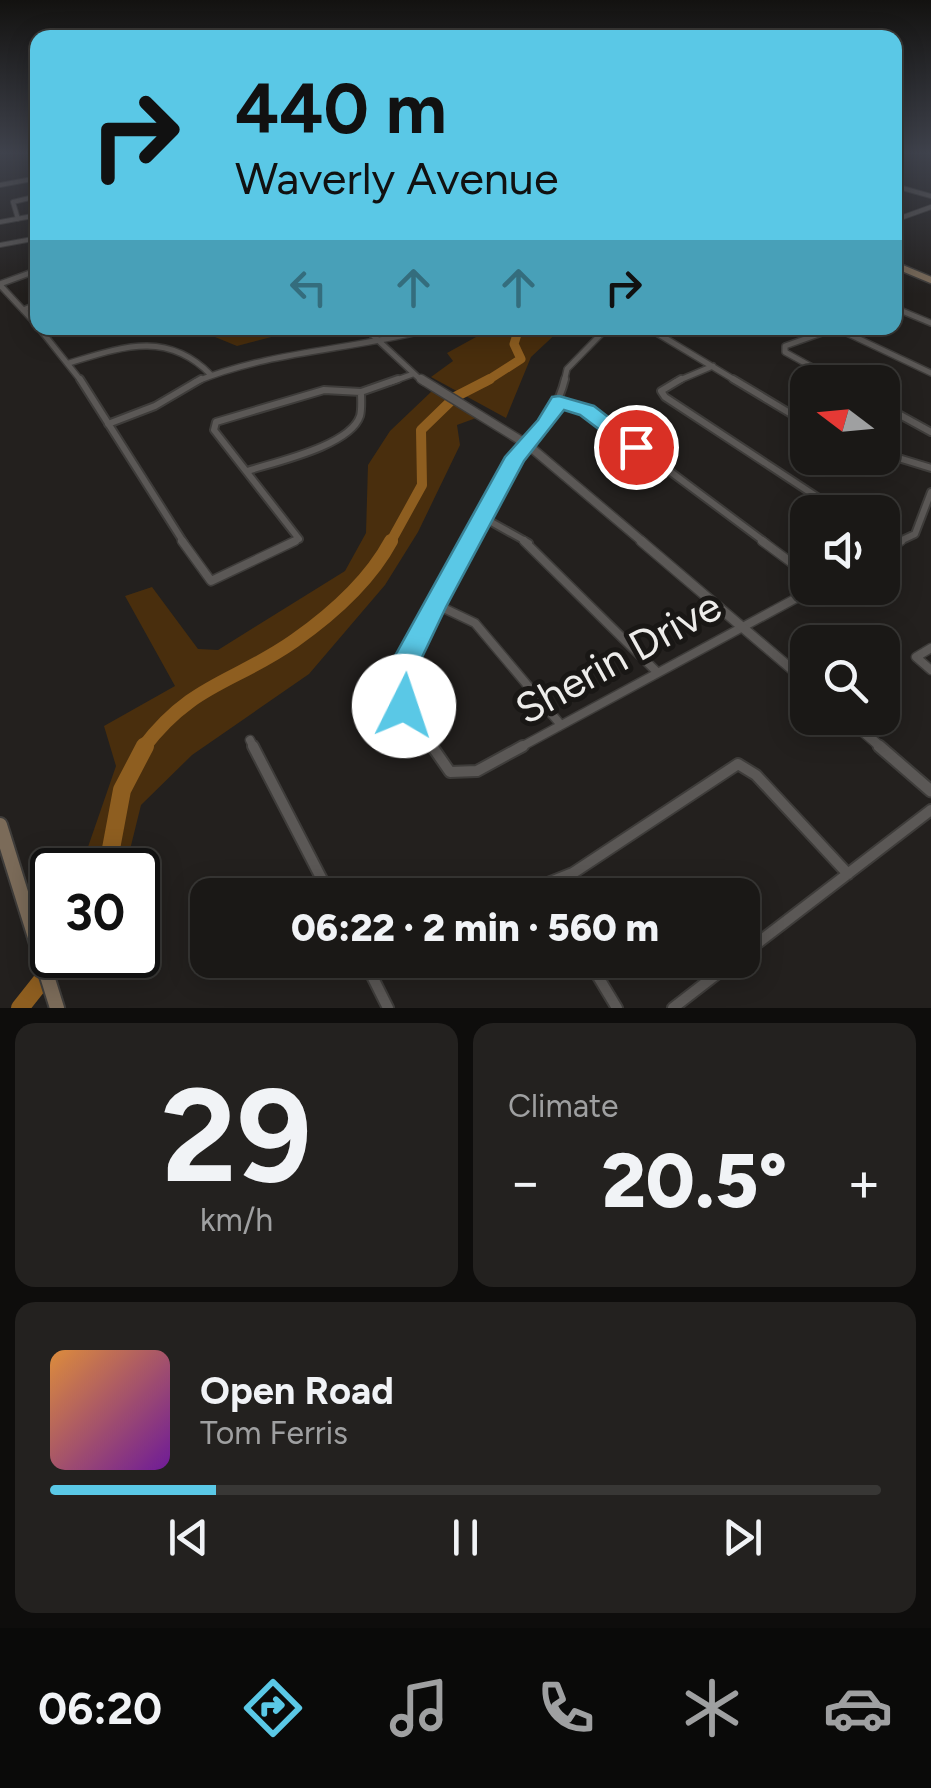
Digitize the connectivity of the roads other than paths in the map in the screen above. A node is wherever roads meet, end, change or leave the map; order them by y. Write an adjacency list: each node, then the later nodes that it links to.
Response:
1 (21, 200): 5 (street)
2 (931, 207): 4 (street)
3 (30, 217): 5 (street)
4 (902, 217)
5 (18, 219): 6 (street)
6 (0, 222)
7 (30, 240): 8 (street)
8 (0, 246)
9 (902, 268): 11 (main road)
10 (30, 273): 12 (street)
11 (931, 280)
12 (0, 284): 14 (street)
13 (30, 307): 14 (street)
14 (23, 310): 16 (street)
15 (902, 311): 17 (street)
16 (30, 318)
17 (931, 324)
18 (45, 335): 26 (street)
19 (374, 335): 25 (street)
20 (408, 335): 25 (street)
21 (600, 335): 33 (street)
22 (660, 335): 28 (street)
23 (816, 335): 27 (street)
24 (851, 335): 29 (street)
25 (383, 342): 30 (street); 31 (street)
26 (69, 363): 31 (street); 36 (street)
27 (809, 365)
28 (713, 366): 34 (street); 43 (street)
29 (931, 373)
30 (413, 374): 32 (street); 38 (street)
31 (212, 375): 36 (street)
32 (361, 392): 41 (street); 41 (street)
33 (559, 402): 38 (street); 46 (street)
34 (790, 413)
35 (900, 416): 37 (street)
36 (108, 424): 41 (street)
37 (931, 432)
38 (528, 445): 44 (street); 49 (street)
39 (900, 459): 40 (street)
40 (931, 468)
41 (247, 471)
42 (931, 492): 45 (street)
43 (814, 495)
44 (484, 518): 48 (street); 53 (street)
45 (900, 540)
46 (790, 562)
47 (790, 601): 49 (street, Sherin Drive)
48 (435, 604): 54 (street); 54 (street, Sherin Drive)
49 (743, 626): 51 (street); 53 (street, Sherin Drive)
50 (931, 648): 52 (street)
51 (790, 667)
52 (931, 670)
53 (657, 672): 54 (street, Sherin Drive)
54 (561, 724)
55 (866, 735): 57 (street)
56 (250, 740): 61 (street)
57 (931, 791)
58 (931, 810): 60 (street)
59 (0, 825): 63 (main road)
60 (848, 874): 62 (street); 64 (street)
61 (321, 878)
62 (562, 878)
63 (30, 920)
64 (760, 940)
65 (48, 978): 69 (main road)
66 (373, 978): 70 (street)
67 (599, 978): 71 (street)
68 (711, 978): 72 (street)
69 (57, 1008)
70 (388, 1008)
71 (617, 1008)
72 (672, 1008)

